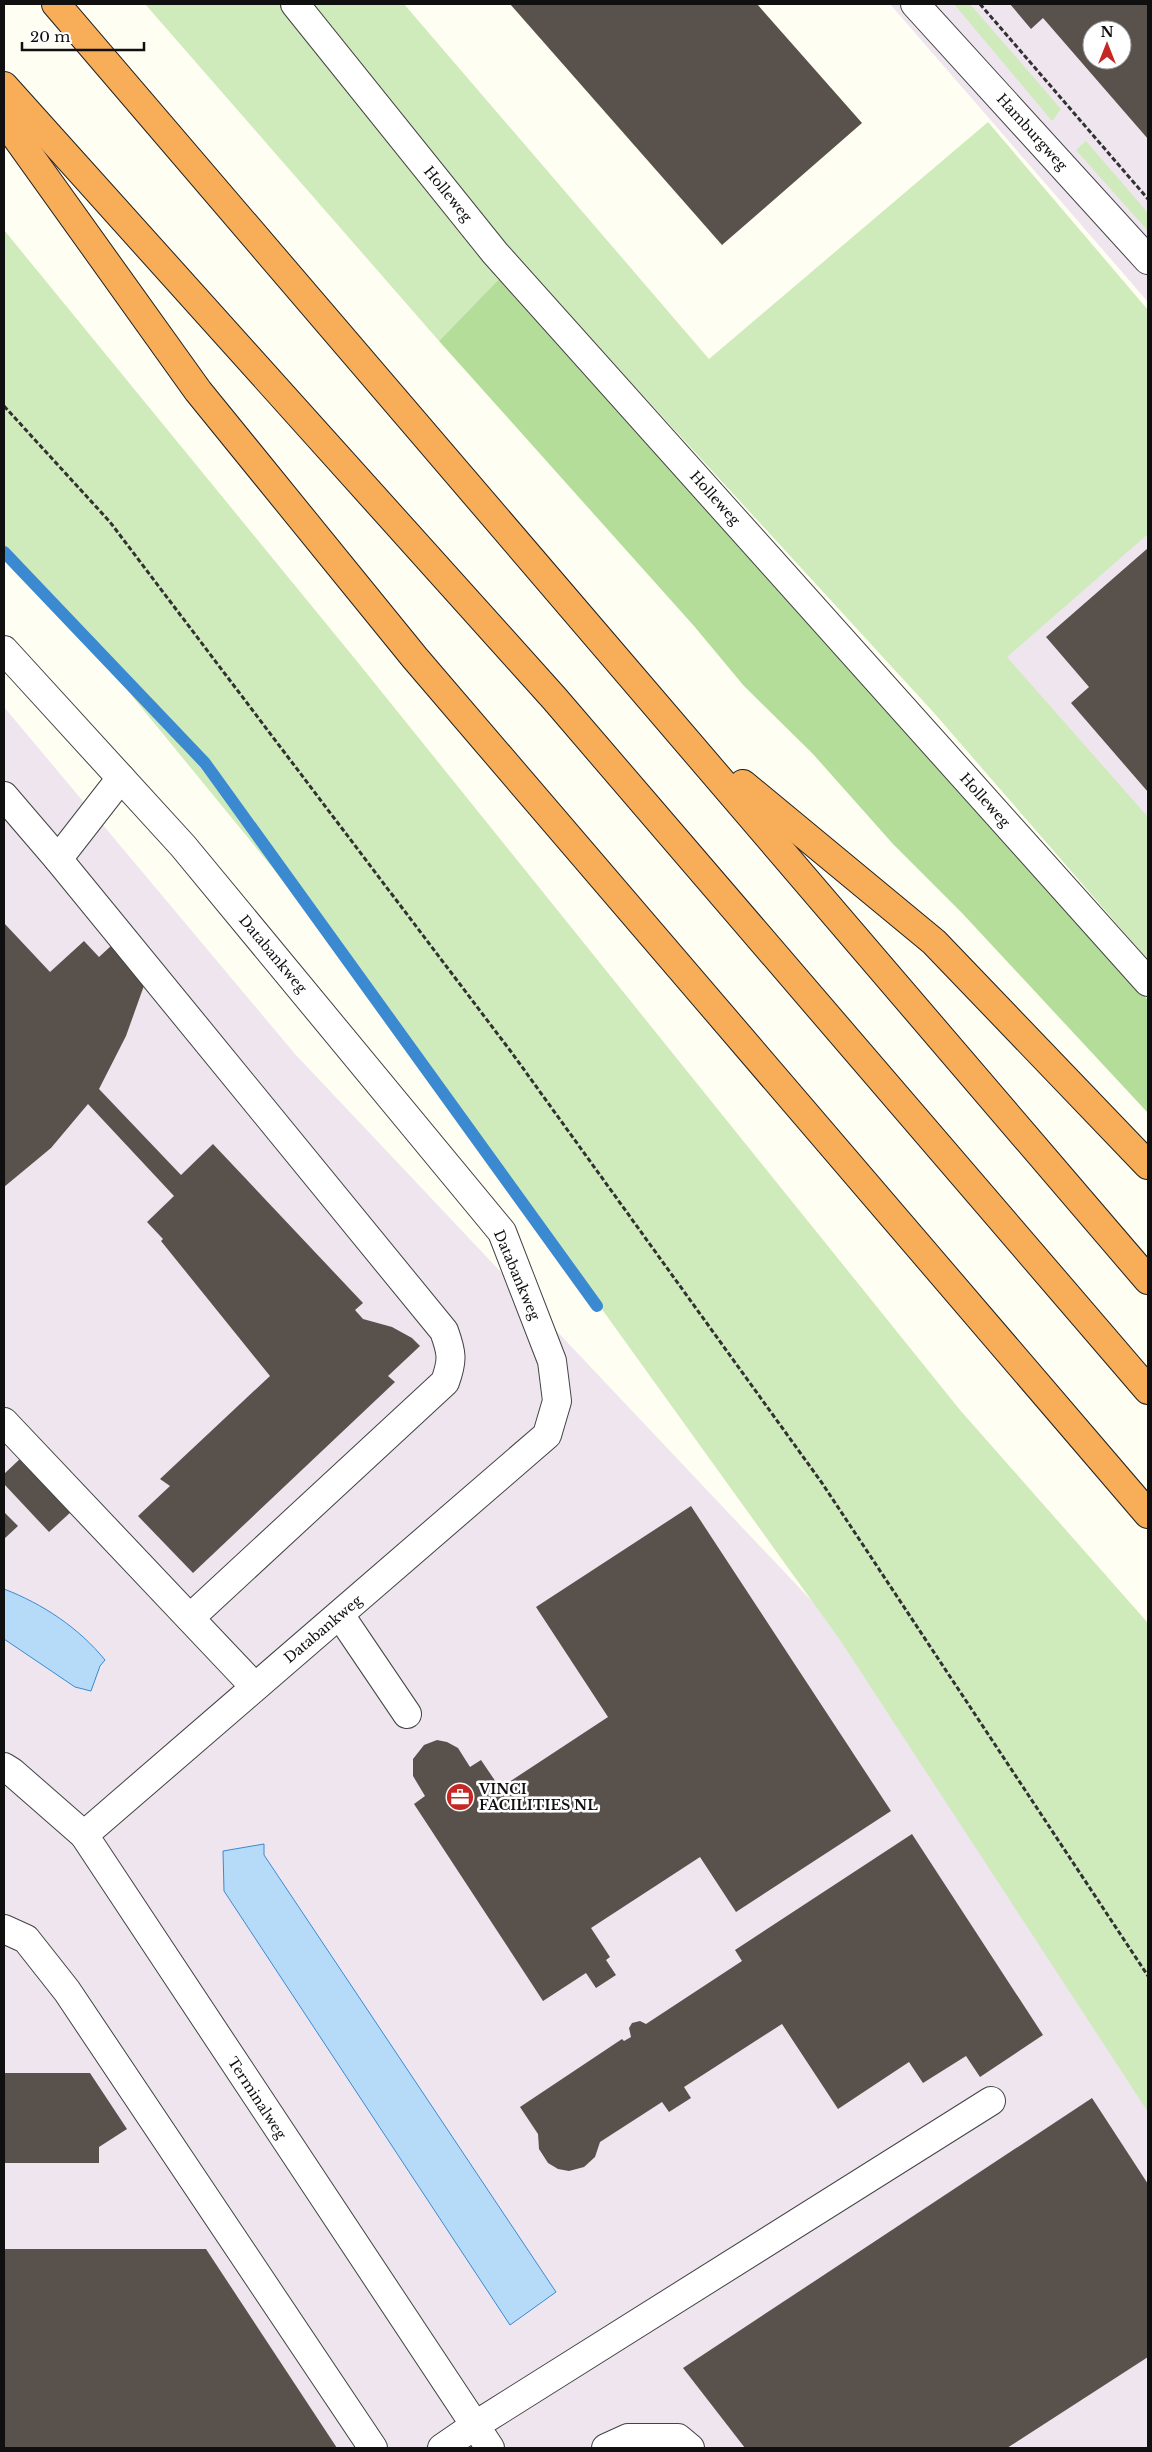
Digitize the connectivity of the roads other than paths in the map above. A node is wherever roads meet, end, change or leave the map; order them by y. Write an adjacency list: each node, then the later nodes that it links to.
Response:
1 (56, 4): 8 (highway)
2 (295, 4): 12 (street, Holleweg)
3 (915, 4): 6 (street, Hamburgweg)
4 (4, 86): 15 (highway)
5 (4, 120): 17 (highway)
6 (1148, 260)
7 (4, 650): 9 (street, Databankweg)
8 (686, 737): 13 (highway); 14 (highway)
9 (121, 778): 11 (street); 18 (street, Databankweg)
10 (4, 796): 11 (street)
11 (58, 859): 19 (street)
12 (1148, 982)
13 (1148, 1165)
14 (1148, 1280)
15 (1148, 1390)
16 (4, 1422): 19 (street)
17 (1148, 1514)
18 (340, 1615): 20 (street, Databankweg); 21 (street)
19 (190, 1618): 20 (street)
20 (254, 1686): 23 (street, Databankweg)
21 (407, 1714)
22 (4, 1767): 23 (street, Terminalweg)
23 (84, 1836): 26 (street, Terminalweg)
24 (4, 1929): 27 (street)
25 (991, 2101): 26 (street)
26 (474, 2426): 28 (street); 29 (street, Terminalweg)
27 (373, 2448)
28 (442, 2448)
29 (490, 2448)
30 (606, 2448): 31 (street)
31 (690, 2448)

